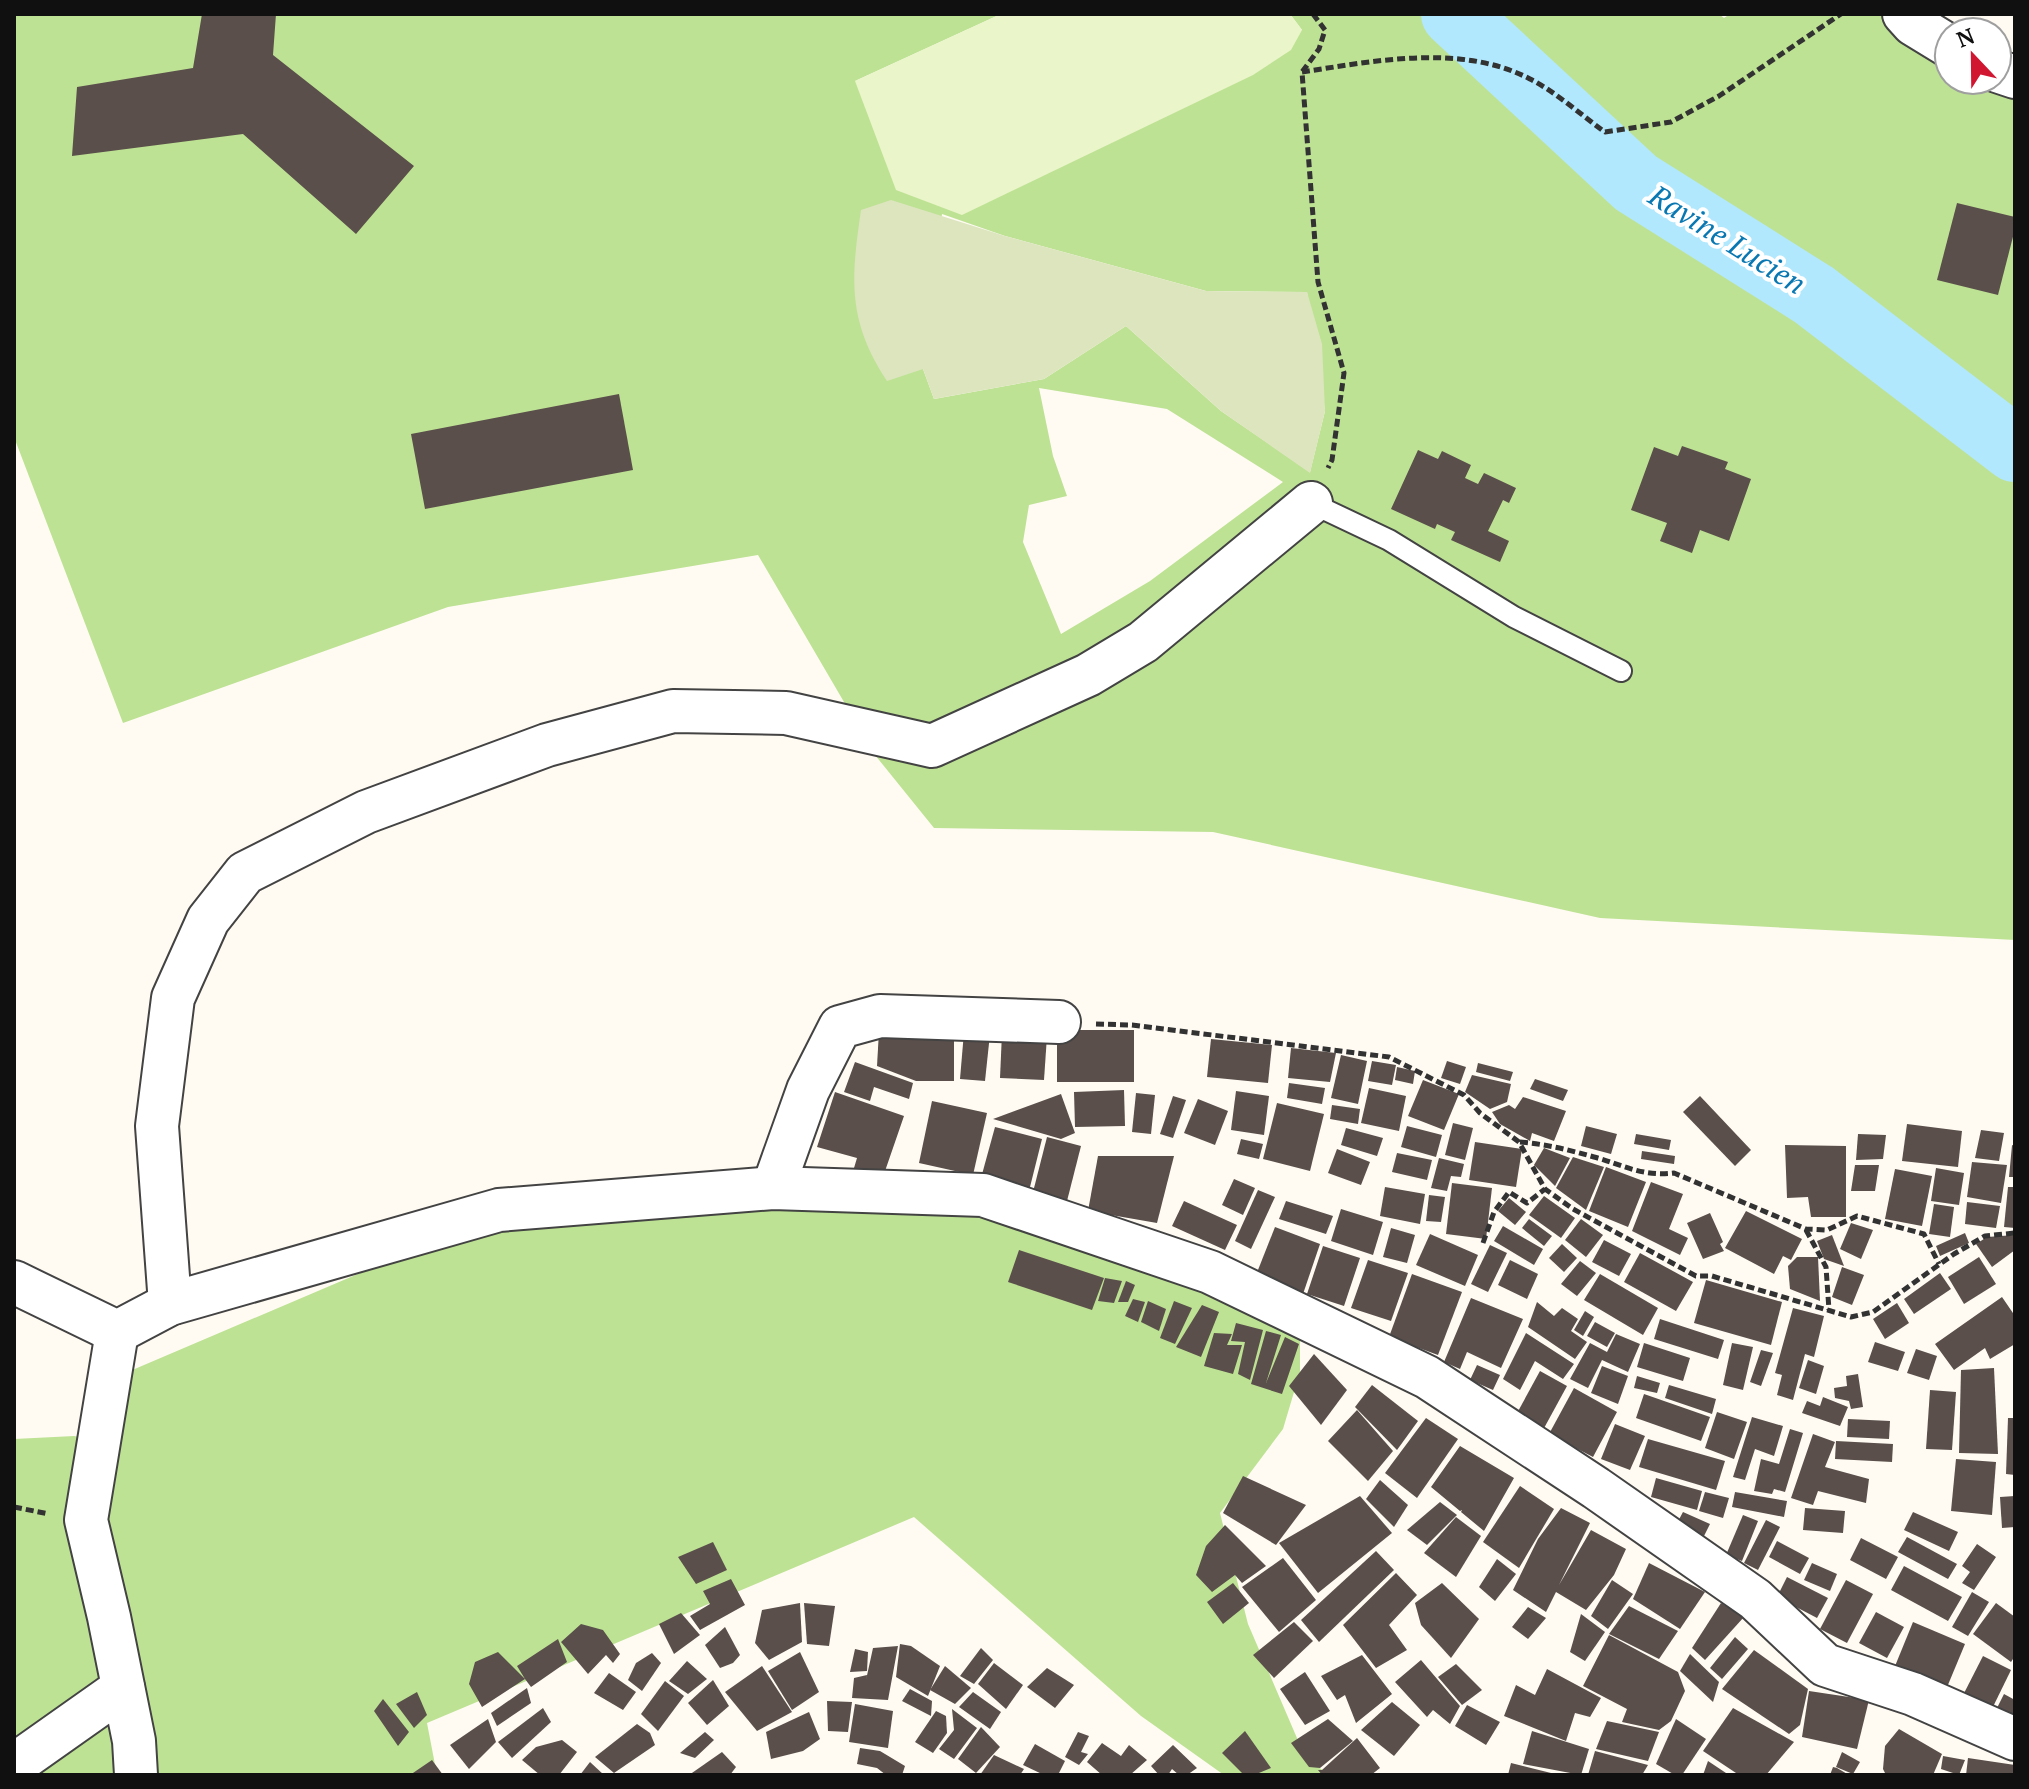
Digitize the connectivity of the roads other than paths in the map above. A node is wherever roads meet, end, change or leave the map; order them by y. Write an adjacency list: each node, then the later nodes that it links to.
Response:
1 (1904, 14): 2 (street)
2 (1933, 36)
3 (1311, 503): 4 (lane); 8 (street)
4 (1621, 671)
5 (1059, 1022): 6 (street)
6 (773, 1188): 8 (street); 11 (street)
7 (14, 1282): 9 (street)
8 (170, 1304): 9 (street)
9 (117, 1332): 10 (street)
10 (123, 1688): 12 (street); 13 (street)
11 (2015, 1739)
12 (14, 1765)
13 (136, 1775)

